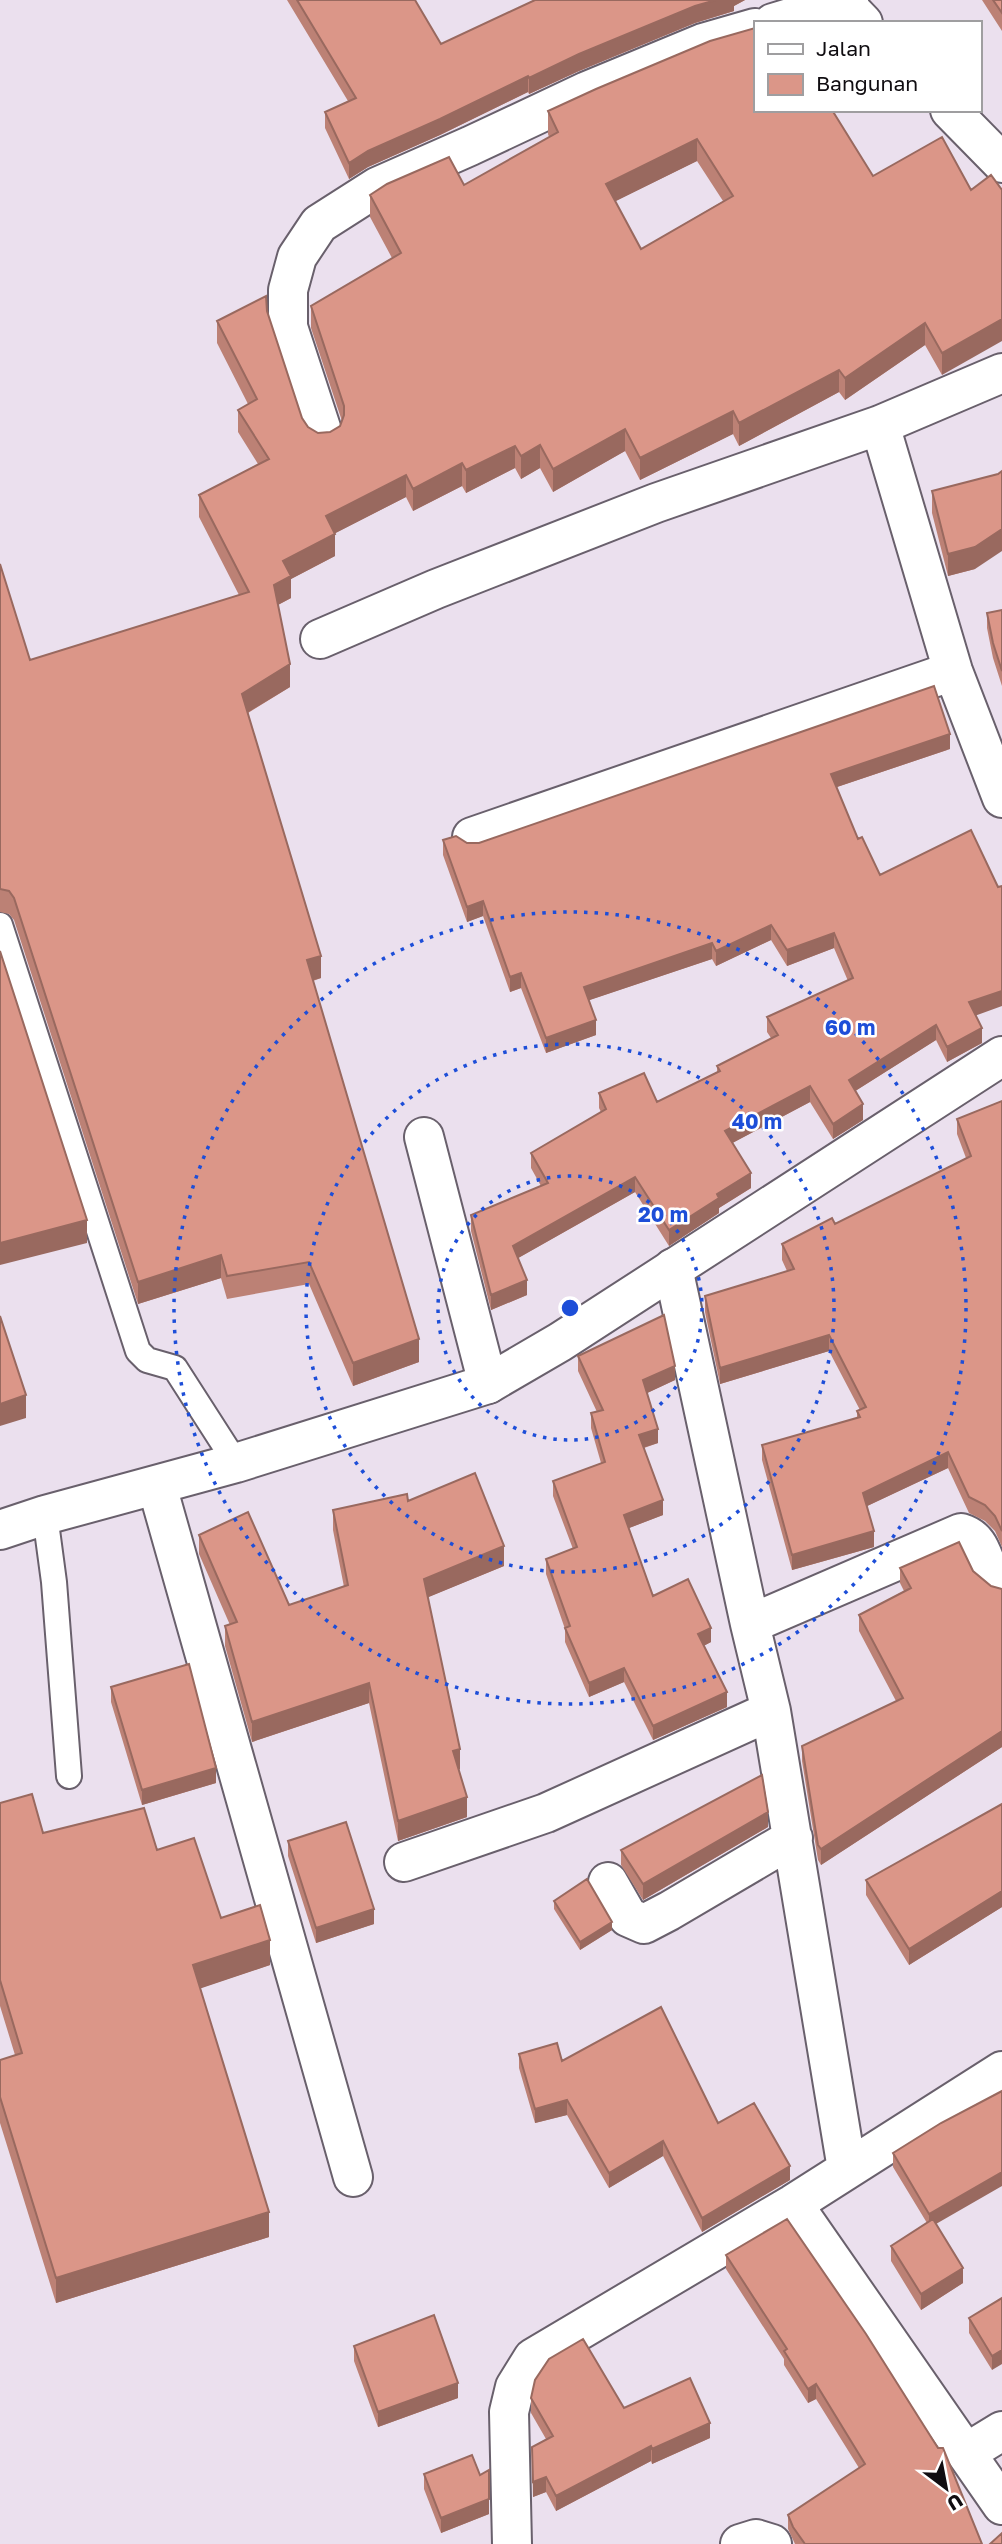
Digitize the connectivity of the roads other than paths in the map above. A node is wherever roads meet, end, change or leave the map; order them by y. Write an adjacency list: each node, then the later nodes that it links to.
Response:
1 (849, 6): 2 (street)
2 (782, 21)
3 (754, 28): 8 (street)
4 (952, 112): 5 (street)
5 (1002, 163)
6 (1002, 373): 7 (street)
7 (880, 425): 9 (street); 10 (street)
8 (323, 434)
9 (320, 639)
10 (953, 671): 11 (street); 12 (street)
11 (1002, 798)
12 (472, 837)
13 (0, 925): 18 (lane)
14 (1002, 1056): 16 (street)
15 (424, 1137): 17 (street)
16 (673, 1268): 17 (street); 23 (street)
17 (488, 1384): 18 (street)
18 (236, 1463): 19 (street)
19 (158, 1486): 20 (street); 31 (street)
20 (45, 1515): 21 (street); 25 (lane)
21 (0, 1530)
22 (1002, 1583): 23 (street)
23 (750, 1624): 24 (street)
24 (771, 1711): 26 (street); 27 (street)
25 (69, 1776)
26 (793, 1838): 28 (street); 30 (street)
27 (404, 1862)
28 (608, 1882)
29 (1002, 2071): 30 (street)
30 (847, 2169): 32 (street)
31 (352, 2177)
32 (793, 2204): 34 (street); 36 (street)
33 (1002, 2431): 34 (street)
34 (966, 2452): 35 (street)
35 (1002, 2505)
36 (512, 2544)
37 (740, 2544): 38 (street)
38 (772, 2544)

